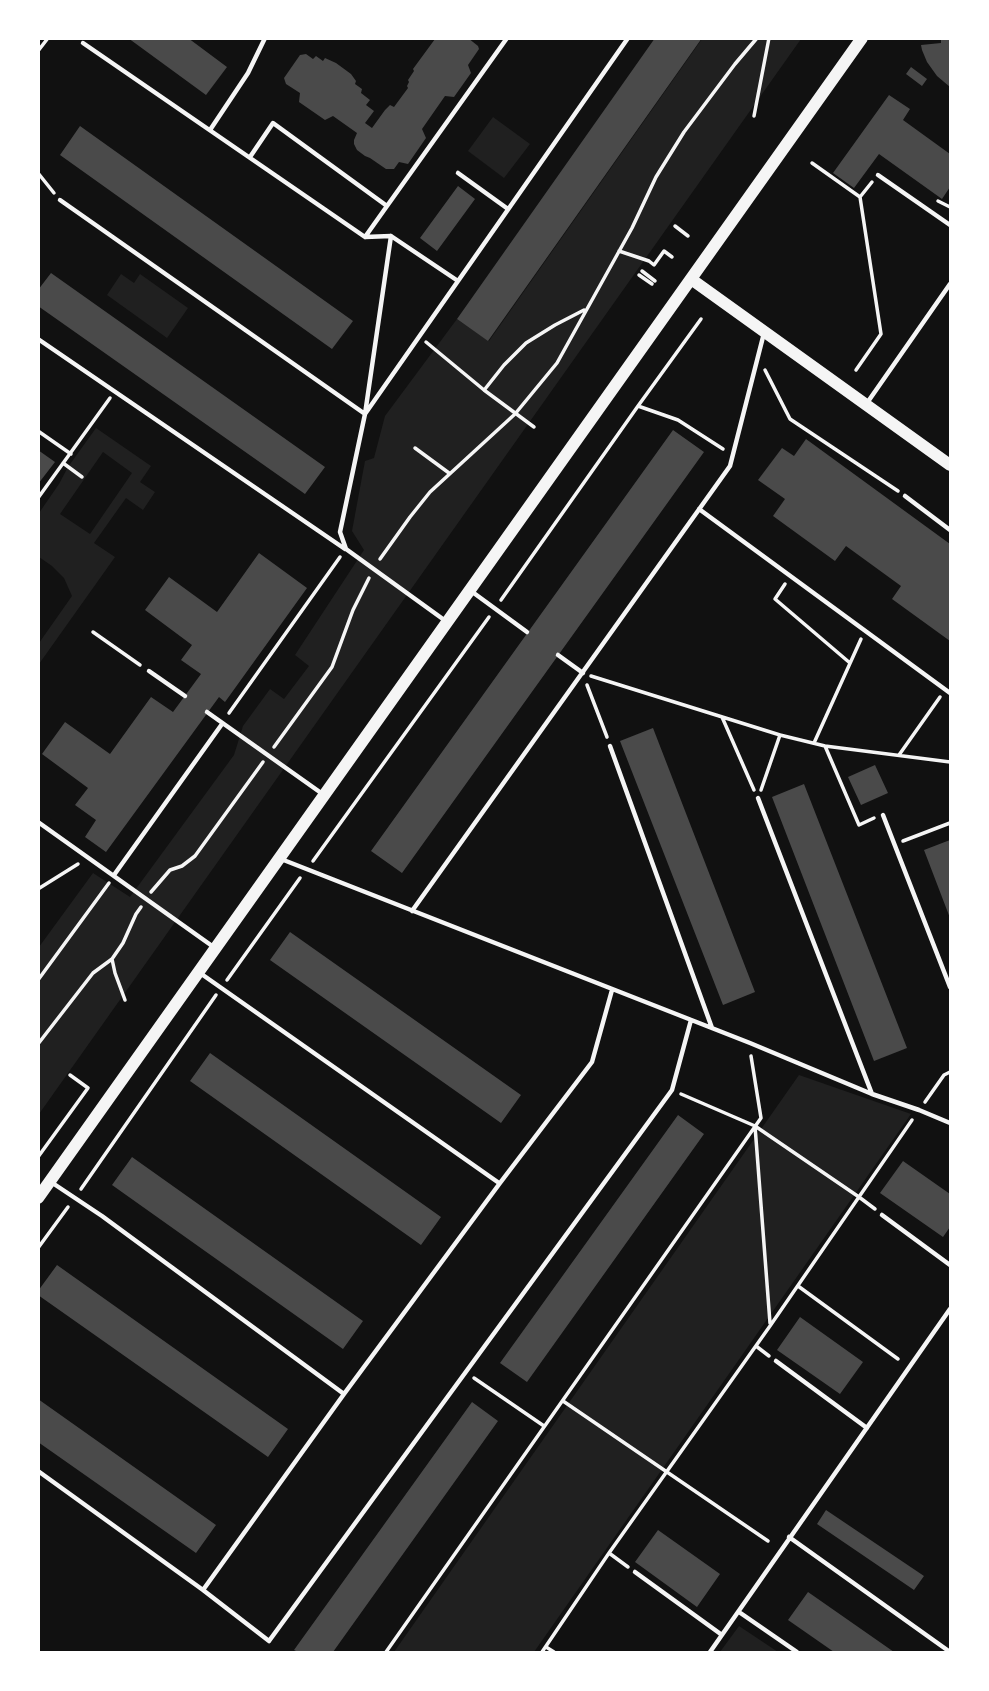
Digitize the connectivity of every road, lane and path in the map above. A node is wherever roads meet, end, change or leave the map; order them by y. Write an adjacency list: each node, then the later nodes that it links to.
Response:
1 (48, 38): 9 (path)
2 (265, 38): 11 (lane)
3 (507, 38): 19 (lane)
4 (628, 38): 20 (lane)
5 (757, 38): 26 (path)
6 (769, 38): 10 (path)
7 (862, 38): 29 (street)
8 (83, 43): 11 (lane)
9 (38, 51)
10 (754, 116)
11 (210, 130): 12 (lane)
12 (250, 157): 19 (lane); 25 (lane)
13 (813, 163): 17 (path)
14 (38, 173): 18 (path)
15 (458, 173): 20 (lane)
16 (878, 175): 17 (path); 21 (lane)
17 (860, 197): 39 (path)
18 (60, 200): 44 (lane)
19 (387, 206): 25 (lane)
20 (508, 209): 30 (lane)
21 (950, 225)
22 (675, 226): 24 (path)
23 (391, 236): 25 (lane); 30 (lane); 44 (lane)
24 (688, 236)
25 (365, 237)
26 (618, 251): 27 (path); 33 (path)
27 (673, 257)
28 (640, 273): 31 (path)
29 (691, 279): 35 (street); 62 (street)
30 (458, 281): 36 (lane)
31 (653, 283)
32 (950, 284): 42 (lane)
33 (586, 309): 40 (path); 45 (path)
34 (701, 319): 43 (path)
35 (765, 332): 38 (lane); 42 (street)
36 (419, 336): 40 (path); 44 (lane)
37 (38, 339): 41 (lane)
38 (757, 356): 50 (lane); 55 (path)
39 (856, 370)
40 (484, 390): 45 (path)
41 (116, 391): 49 (path); 59 (lane)
42 (866, 404): 52 (street)
43 (638, 406): 50 (path); 63 (path)
44 (365, 414): 59 (lane)
45 (515, 414): 46 (path); 53 (path)
46 (534, 427)
47 (38, 431): 49 (path)
48 (415, 447): 53 (path)
49 (71, 454): 51 (path)
50 (732, 456): 57 (lane)
51 (63, 463): 54 (path); 56 (path)
52 (950, 465)
53 (449, 473): 60 (path)
54 (82, 477)
55 (905, 496): 58 (lane)
56 (38, 498)
57 (699, 509): 61 (lane); 71 (lane)
58 (950, 530)
59 (345, 549): 60 (lane); 76 (path)
60 (373, 569): 64 (lane); 82 (path)
61 (790, 576): 69 (path); 72 (lane)
62 (471, 590): 63 (lane); 64 (street)
63 (495, 608): 66 (lane); 92 (path)
64 (448, 622): 84 (street)
65 (93, 632): 70 (path)
66 (527, 632)
67 (857, 647): 69 (path)
68 (558, 655): 71 (lane)
69 (850, 663): 78 (path)
70 (149, 671): 73 (lane)
71 (583, 673): 75 (path); 79 (path); 96 (lane)
72 (948, 691): 81 (path)
73 (185, 696)
74 (207, 712): 76 (lane)
75 (722, 716): 77 (path); 85 (path)
76 (222, 724): 82 (lane); 93 (lane)
77 (780, 734): 78 (path); 85 (path)
78 (814, 743): 80 (path)
79 (610, 746): 106 (lane)
80 (825, 746): 81 (path); 86 (path)
81 (899, 755): 83 (path)
82 (267, 756): 84 (lane); 95 (path)
83 (950, 762)
84 (324, 796): 91 (street)
85 (758, 799): 112 (lane)
86 (883, 814): 89 (lane)
87 (38, 822): 90 (lane)
88 (950, 823): 89 (path)
89 (895, 845): 101 (lane)
90 (89, 858): 93 (lane); 94 (path)
91 (280, 859): 92 (lane); 97 (street)
92 (306, 870): 96 (lane); 102 (path)
93 (114, 875): 95 (lane); 100 (path)
94 (38, 889)
95 (146, 898): 97 (lane); 98 (path)
96 (412, 911): 103 (lane)
97 (216, 948): 99 (street)
98 (111, 959): 104 (path); 108 (path)
99 (199, 973): 102 (lane); 117 (street)
100 (38, 980)
101 (950, 987)
102 (221, 988): 118 (lane); 121 (path)
103 (612, 990): 105 (lane); 118 (lane)
104 (125, 1000)
105 (691, 1020): 106 (lane); 111 (lane)
106 (712, 1029): 107 (lane)
107 (750, 1043): 112 (lane); 115 (path)
108 (38, 1044)
109 (950, 1072): 113 (path)
110 (70, 1075): 116 (path)
111 (672, 1090): 115 (path); 130 (lane)
112 (872, 1094): 113 (lane)
113 (919, 1110): 114 (lane); 119 (path)
114 (950, 1123)
115 (755, 1126): 119 (path); 127 (path); 132 (path)
116 (38, 1157)
117 (50, 1181): 120 (street); 121 (lane)
118 (500, 1183): 131 (lane)
119 (859, 1197): 122 (path); 125 (path)
120 (38, 1198)
121 (75, 1198): 123 (path); 131 (lane)
122 (882, 1215): 124 (lane)
123 (38, 1248)
124 (950, 1265)
125 (798, 1285): 127 (path); 128 (path)
126 (950, 1310): 134 (lane)
127 (770, 1326): 136 (path)
128 (898, 1359)
129 (776, 1361): 134 (lane)
130 (466, 1372): 133 (path); 141 (lane)
131 (344, 1394): 141 (lane)
132 (563, 1401): 133 (path); 136 (path)
133 (544, 1426): 146 (path)
134 (867, 1427): 137 (lane)
135 (38, 1471): 141 (lane)
136 (667, 1471): 138 (path); 139 (path)
137 (789, 1537): 142 (lane); 145 (lane)
138 (768, 1541)
139 (609, 1553): 140 (path); 144 (path)
140 (635, 1572): 143 (lane)
141 (203, 1590)
142 (738, 1612): 143 (lane); 150 (lane)
143 (722, 1635): 149 (lane)
144 (546, 1647): 147 (path); 148 (path)
145 (950, 1652)
146 (386, 1653)
147 (542, 1653)
148 (554, 1653)
149 (710, 1653)
150 (797, 1653)

